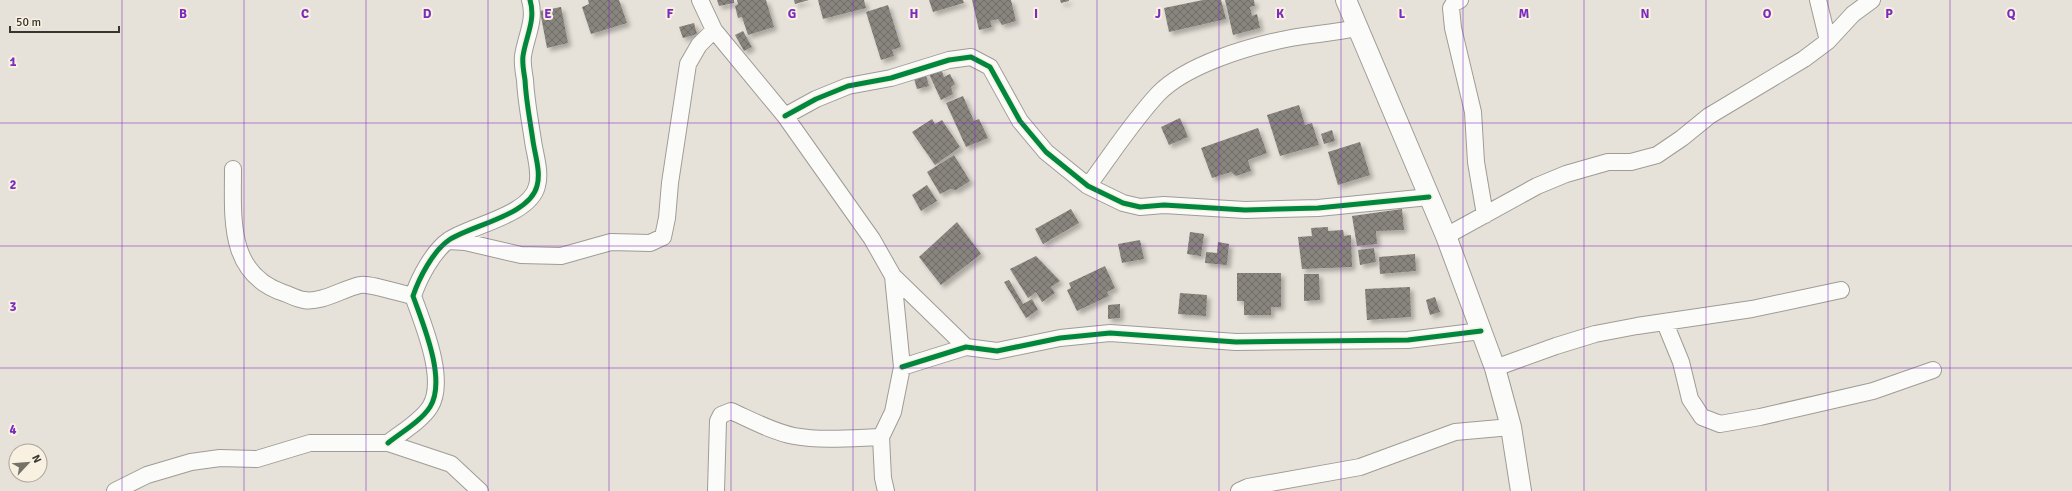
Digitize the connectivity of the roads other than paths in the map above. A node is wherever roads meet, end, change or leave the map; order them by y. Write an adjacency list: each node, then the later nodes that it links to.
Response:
1 (530, 0): 16 (street)
2 (700, 0): 8 (street)
3 (1346, 0): 7 (street)
4 (1460, 0): 14 (street)
5 (1818, 0): 9 (street)
6 (1872, 0): 9 (street)
7 (1356, 28): 12 (street); 13 (street)
8 (714, 30): 10 (street); 16 (street)
9 (1828, 41): 14 (street)
10 (784, 116): 12 (street); 17 (street)
11 (233, 169): 19 (street)
12 (1088, 186): 13 (street)
13 (1430, 197): 15 (street)
14 (1485, 214): 15 (street)
15 (1446, 236): 21 (street)
16 (448, 241): 19 (street)
17 (893, 276): 22 (street); 23 (street)
18 (1841, 290): 20 (street)
19 (413, 296): 28 (street)
20 (1665, 323): 24 (street); 25 (street)
21 (1481, 331): 22 (street); 24 (street)
22 (966, 347): 23 (street)
23 (902, 367): 27 (street)
24 (1495, 368): 26 (street)
25 (1933, 370)
26 (1511, 427): 33 (street); 34 (street)
27 (881, 437): 31 (street); 32 (street)
28 (388, 443): 29 (street); 30 (street)
29 (114, 491)
30 (480, 491)
31 (716, 491)
32 (886, 491)
33 (1239, 491)
34 (1521, 491)

